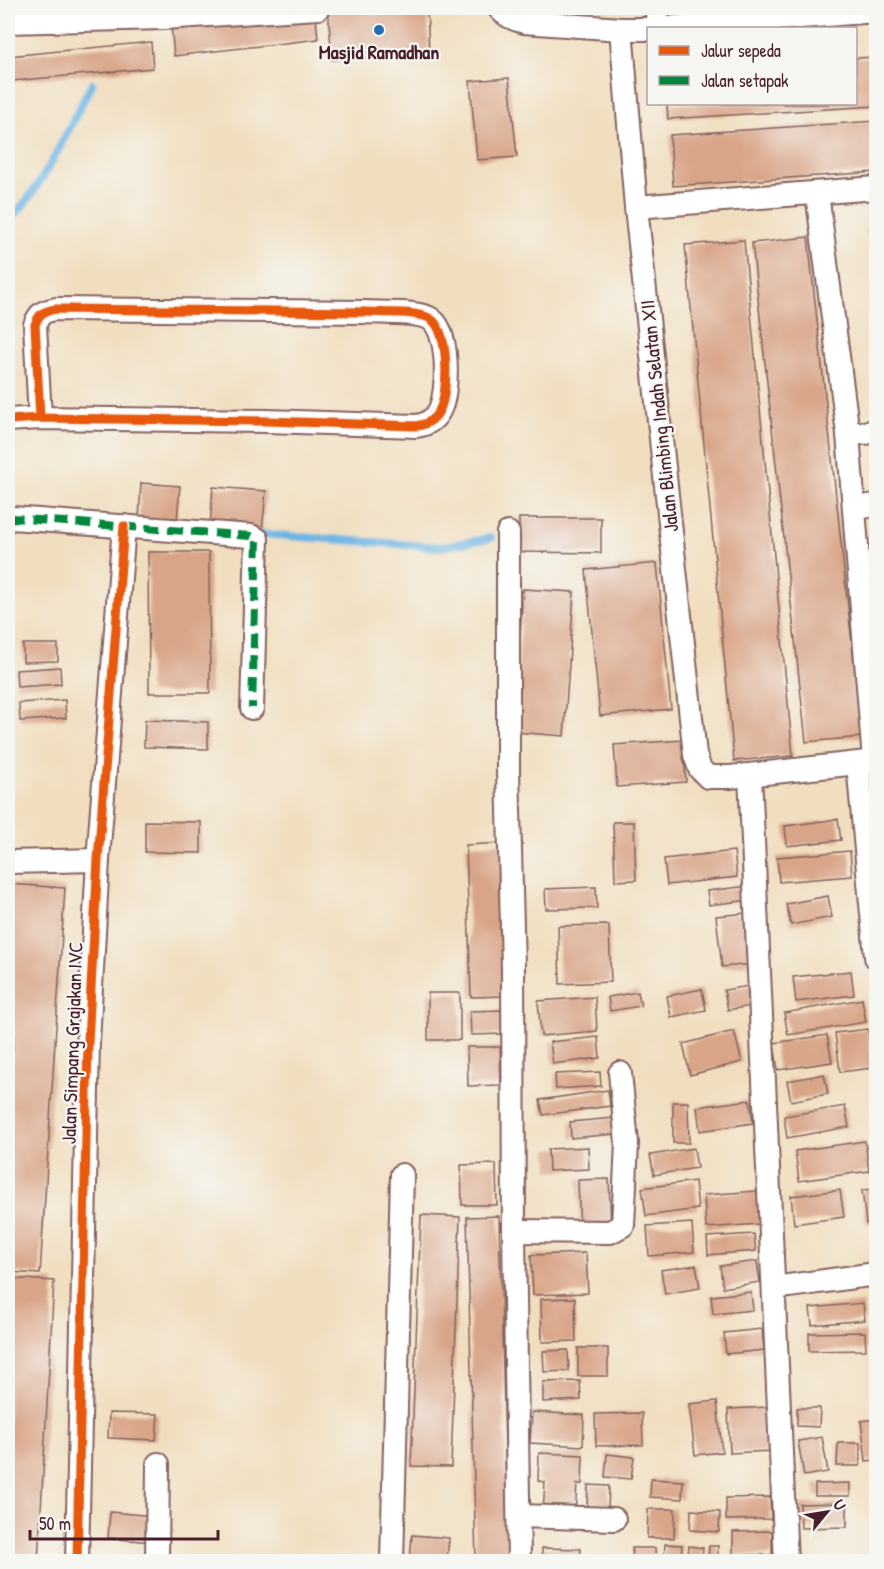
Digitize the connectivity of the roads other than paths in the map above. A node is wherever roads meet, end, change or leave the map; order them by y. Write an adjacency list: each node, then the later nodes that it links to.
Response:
1 (318, 8): 6 (street)
2 (499, 8): 9 (street)
3 (656, 8): 7 (street)
4 (876, 11): 5 (street)
5 (778, 14): 8 (street)
6 (8, 22)
7 (659, 27)
8 (673, 27)
9 (621, 29): 10 (street); 13 (street, Jalan Blimbing Indah Selatan XII)
10 (647, 29)
11 (876, 188): 12 (street)
12 (817, 192): 13 (street); 17 (street)
13 (636, 207): 24 (street, Jalan Blimbing Indah Selatan XII)
14 (40, 418): 14 (street); 15 (street)
15 (8, 420)
16 (876, 432): 17 (street)
17 (848, 434): 18 (street)
18 (866, 507): 23 (street)
19 (8, 520): 20 (street)
20 (124, 526): 22 (street); 25 (street, Jalan Simpang Grajakan IVC)
21 (508, 532): 30 (street)
22 (252, 708)
23 (869, 762): 24 (street); 27 (street)
24 (740, 776): 32 (street)
25 (98, 860): 26 (street); 36 (street, Jalan Simpang Grajakan IVC)
26 (8, 862)
27 (876, 957)
28 (620, 1073): 30 (street)
29 (402, 1175): 38 (street)
30 (514, 1231): 34 (street)
31 (876, 1274): 32 (street)
32 (774, 1288): 40 (street)
33 (158, 1464): 37 (street)
34 (519, 1516): 35 (street); 39 (street)
35 (614, 1519)
36 (76, 1562)
37 (157, 1562)
38 (392, 1562)
39 (519, 1562)
40 (786, 1562)

